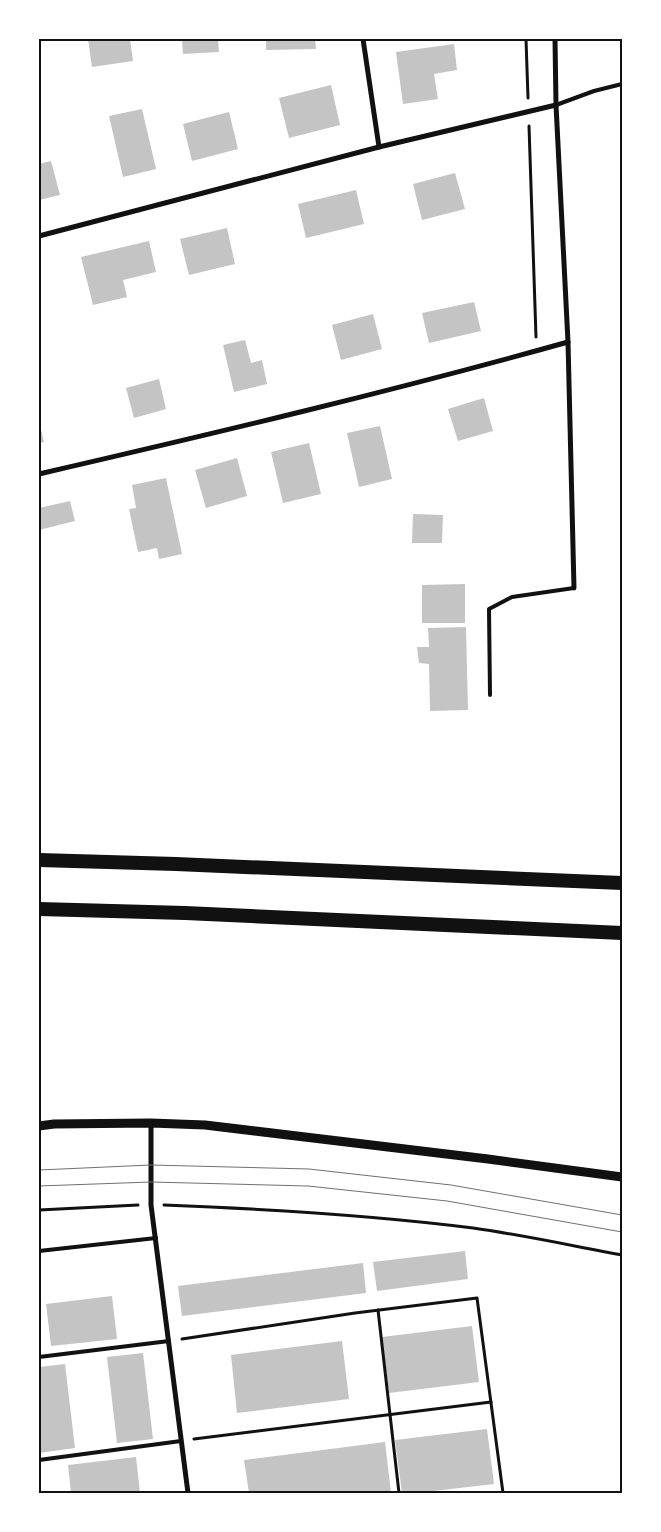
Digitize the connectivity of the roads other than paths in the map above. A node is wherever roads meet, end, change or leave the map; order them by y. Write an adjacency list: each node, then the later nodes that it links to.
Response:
1 (363, 39): 5 (street)
2 (554, 39): 4 (street)
3 (622, 84): 4 (lane)
4 (556, 105): 5 (street); 7 (street)
5 (379, 147): 6 (street)
6 (39, 236)
7 (568, 342): 8 (street); 9 (street)
8 (39, 474)
9 (574, 588): 10 (lane)
10 (490, 695)
11 (39, 860): 12 (highway)
12 (622, 883)
13 (39, 909): 14 (highway)
14 (622, 933)
15 (151, 1123): 16 (street); 17 (street); 18 (street)
16 (39, 1126)
17 (622, 1177)
18 (156, 1238): 19 (lane); 20 (street)
19 (39, 1251)
20 (169, 1341): 21 (lane); 22 (street)
21 (39, 1357)
22 (181, 1441): 23 (lane); 24 (street)
23 (39, 1460)
24 (188, 1493)

